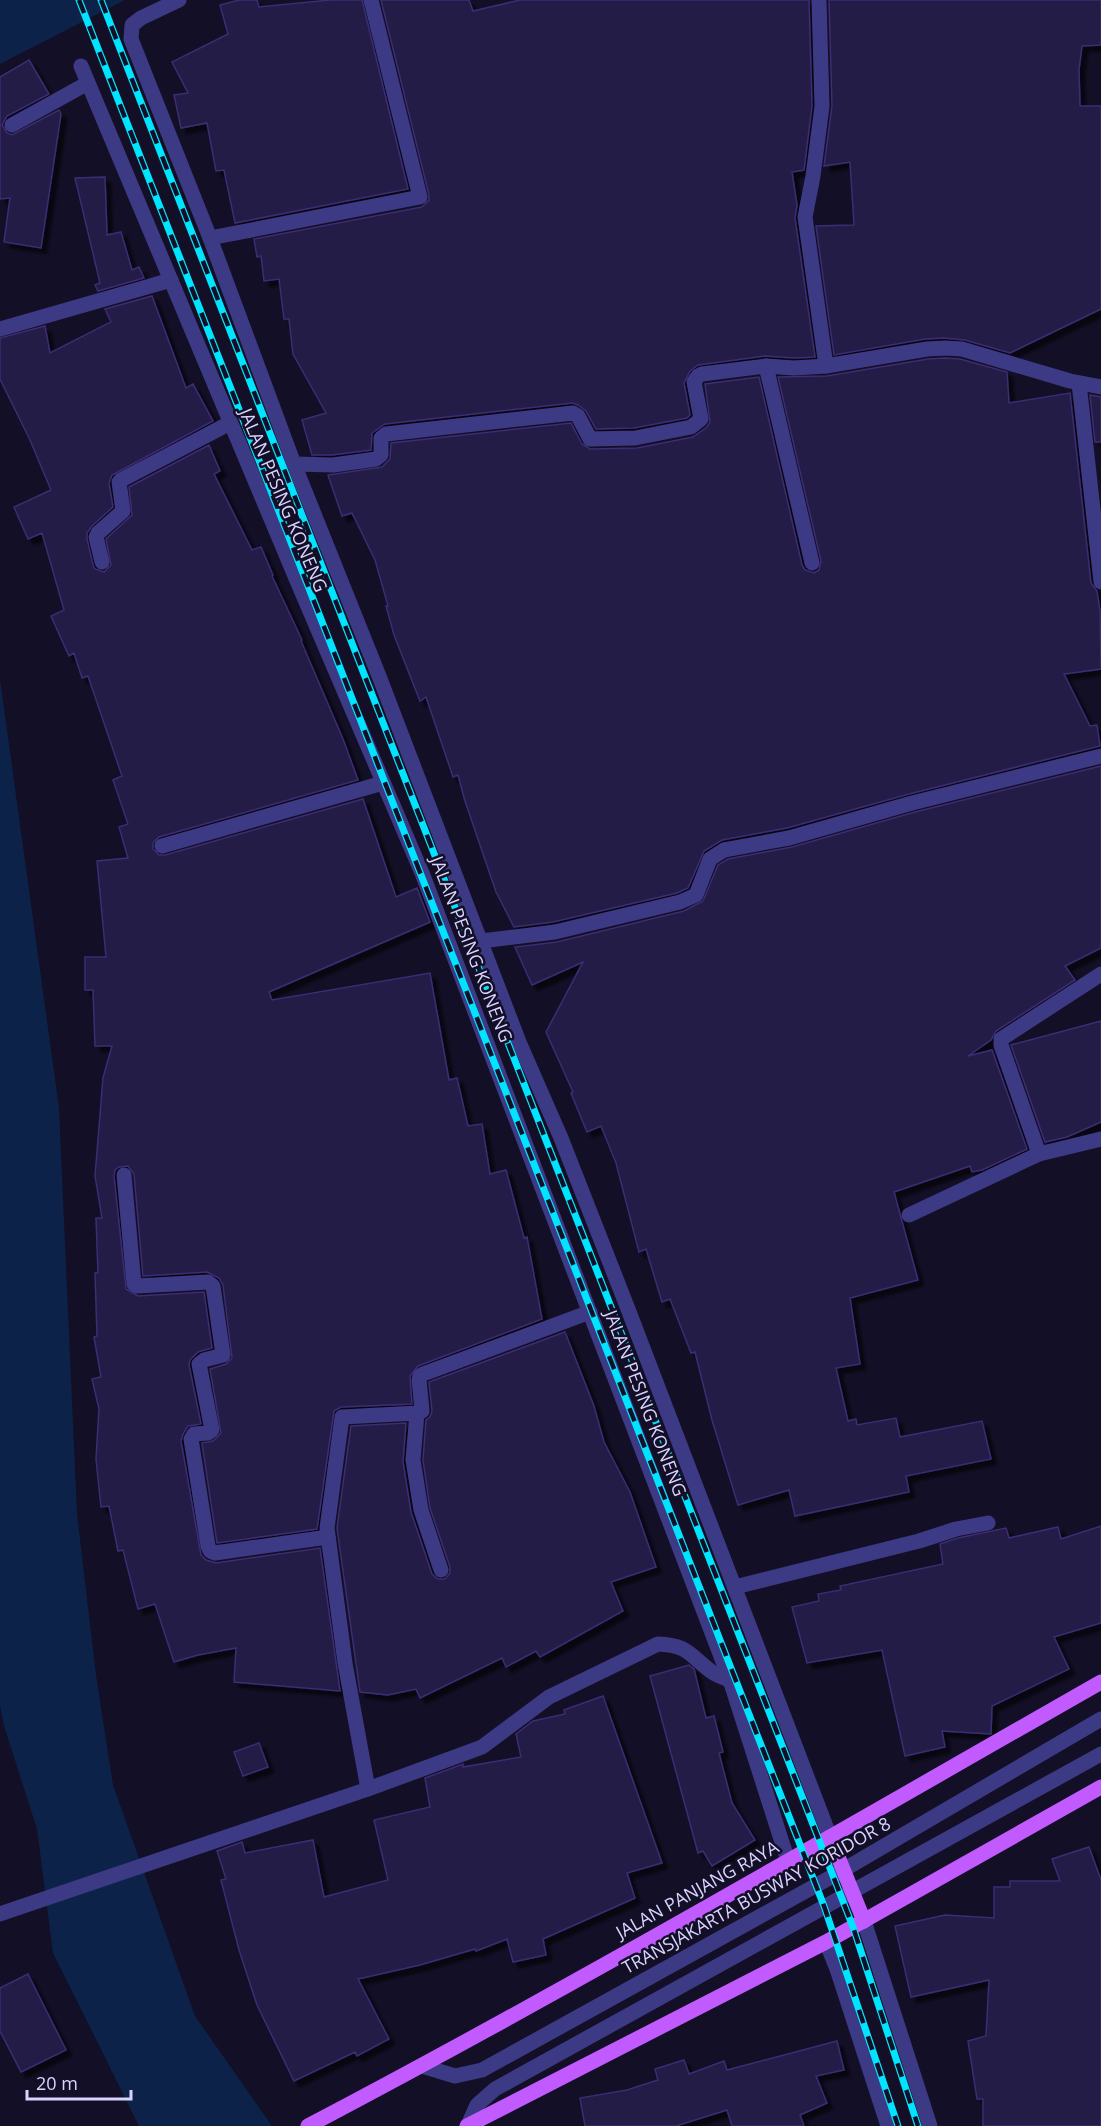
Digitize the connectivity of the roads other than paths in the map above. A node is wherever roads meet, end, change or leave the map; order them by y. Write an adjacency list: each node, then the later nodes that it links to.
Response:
1 (179, 0): 7 (street)
2 (371, 0): 7 (street)
3 (819, 0): 11 (street)
4 (81, 66): 5 (street, JALAN PESING KONENG)
5 (88, 83): 6 (street); 8 (street, JALAN PESING KONENG)
6 (12, 125)
7 (210, 238): 15 (street)
8 (171, 280): 9 (street); 14 (street, JALAN PESING KONENG)
9 (0, 329)
10 (766, 366): 11 (street); 15 (street); 17 (street)
11 (826, 366): 12 (street)
12 (1079, 383): 13 (street); 18 (street)
13 (1101, 387)
14 (230, 423): 16 (street); 20 (street, JALAN PESING KONENG)
15 (294, 464): 22 (street)
16 (102, 562)
17 (812, 563)
18 (1101, 582)
19 (1101, 756): 22 (street)
20 (383, 783): 21 (street); 28 (street, JALAN PESING KONENG)
21 (162, 846)
22 (481, 941): 33 (street)
23 (1101, 974): 25 (street)
24 (1101, 1139): 25 (street)
25 (1039, 1154): 27 (street)
26 (124, 1175): 31 (street)
27 (909, 1215)
28 (590, 1311): 29 (street); 34 (street, JALAN PESING KONENG)
29 (417, 1413): 31 (street); 32 (street)
30 (988, 1523): 33 (street)
31 (328, 1537): 39 (street)
32 (441, 1570)
33 (735, 1587): 40 (street)
34 (730, 1680): 39 (street); 41 (street, JALAN PESING KONENG)
35 (1101, 1682): 40 (main road, JALAN PANJANG RAYA)
36 (1101, 1719): 42 (street, TRANSJAKARTA BUSWAY KORIDOR 8)
37 (1101, 1754): 43 (street)
38 (1101, 1786): 45 (main road)
39 (368, 1789): 44 (street)
40 (830, 1837): 41 (main road, JALAN PANJANG RAYA); 42 (main road)
41 (788, 1861): 47 (main road, JALAN PANJANG RAYA)
42 (843, 1870): 43 (main road); 47 (street, TRANSJAKARTA BUSWAY KORIDOR 8)
43 (852, 1890): 45 (main road); 49 (street)
44 (0, 1914)
45 (864, 1921): 46 (main road); 51 (street)
46 (826, 1942): 49 (main road); 50 (street)
47 (422, 2066): 48 (main road, JALAN PANJANG RAYA)
48 (308, 2126)
49 (468, 2126)
50 (888, 2126)
51 (930, 2126)

